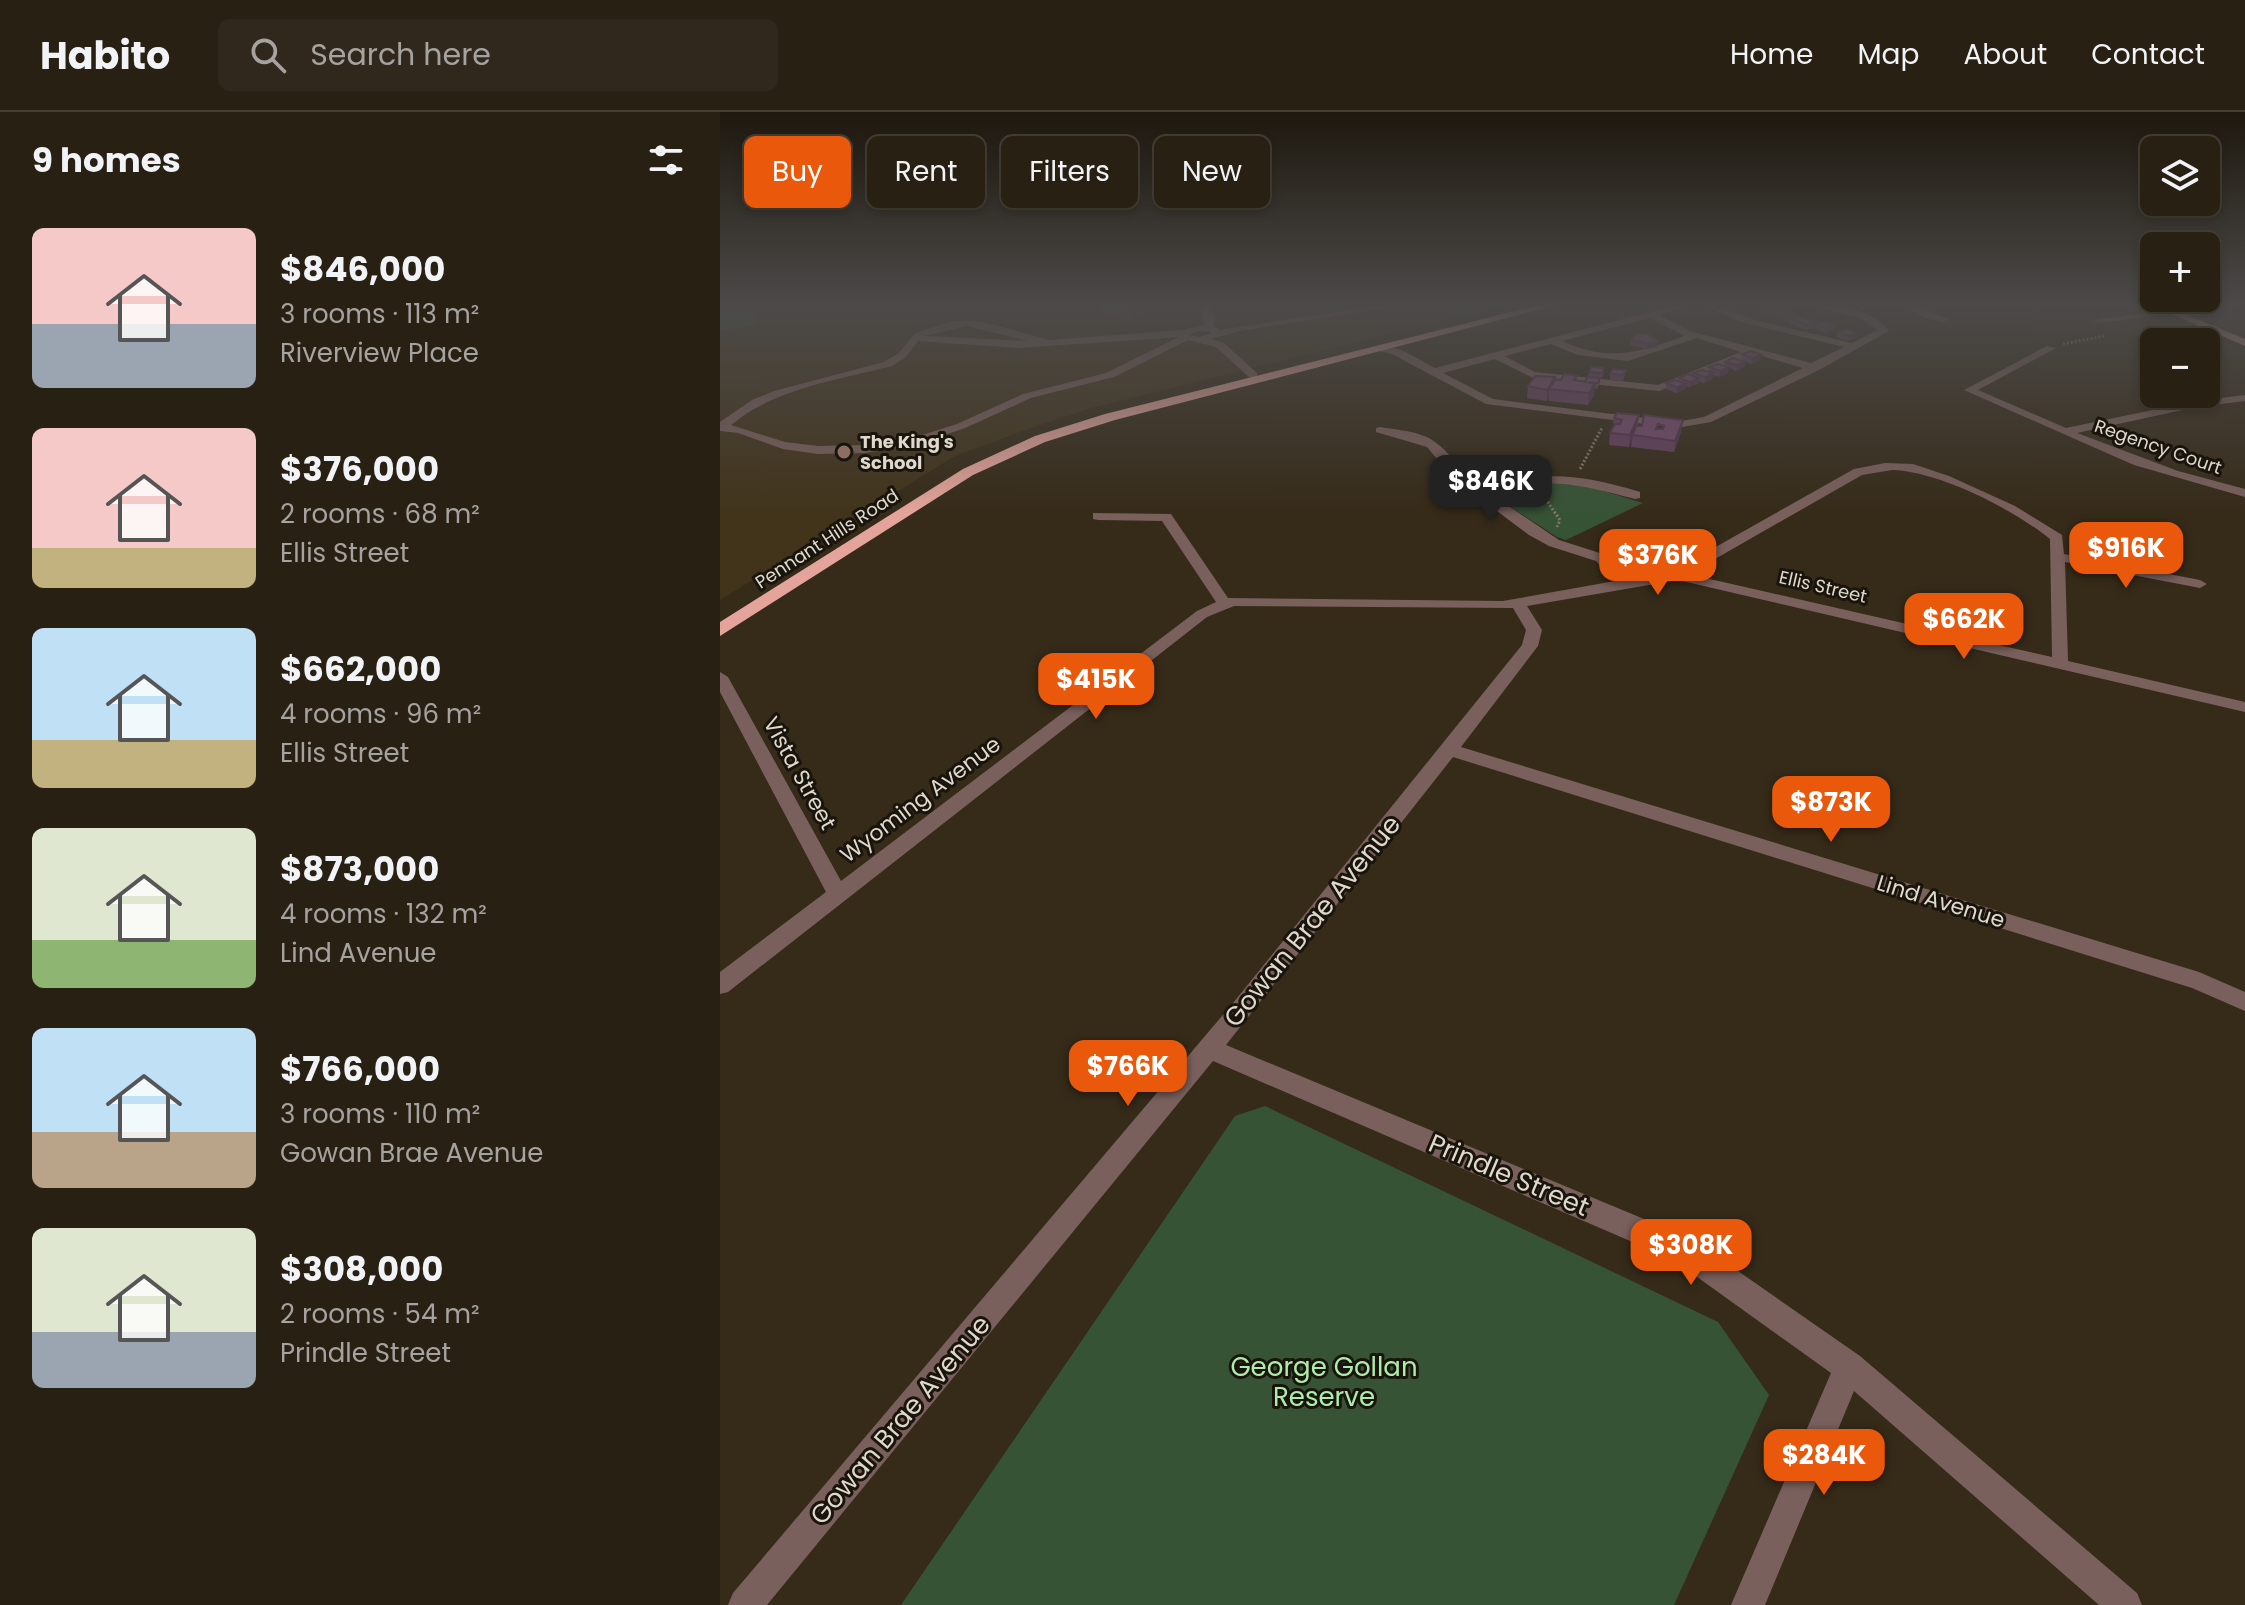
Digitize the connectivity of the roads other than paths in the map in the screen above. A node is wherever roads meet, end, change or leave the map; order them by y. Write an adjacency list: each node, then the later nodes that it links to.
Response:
1 (850, 375): 11 (street)
2 (1111, 375): 11 (street)
3 (1253, 375): 24 (highway, Pennant Hills Road)
4 (1276, 375): 25 (highway, Pennant Hills Road)
5 (1438, 375): 8 (street)
6 (1532, 375): 7 (street)
7 (1693, 375)
8 (1801, 375)
9 (1999, 375): 13 (street, Regency Court)
10 (2245, 398): 13 (street)
11 (720, 427)
12 (1380, 430): 14 (street)
13 (2066, 432): 15 (street, Regency Court)
14 (1478, 491): 16 (street); 20 (street)
15 (2245, 493)
16 (1635, 495)
17 (1098, 516): 22 (street)
18 (2060, 557): 19 (street); 21 (street); 26 (street)
19 (1693, 578): 20 (street, Ellis Street); 26 (street, Ellis Street)
20 (1625, 583): 23 (street)
21 (2200, 584)
22 (1223, 602): 23 (street, Wyoming Avenue); 30 (street, Wyoming Avenue)
23 (1519, 605): 29 (street, Gowan Brae Avenue)
24 (720, 617)
25 (720, 630)
26 (2060, 662): 28 (street, Ellis Street)
27 (720, 677): 30 (street, Vista Street)
28 (2245, 707)
29 (1451, 750): 31 (street, Lind Avenue); 35 (street, Gowan Brae Avenue)
30 (837, 892): 32 (street, Wyoming Avenue)
31 (2199, 981): 33 (street); 34 (street, Lind Avenue)
32 (720, 985)
33 (2245, 992)
34 (2245, 1002)
35 (1209, 1049): 36 (street, Prindle Street); 37 (street, Gowan Brae Avenue)
36 (1849, 1367): 38 (street); 39 (street, Prindle Street)
37 (745, 1605)
38 (1748, 1605)
39 (2125, 1605)

